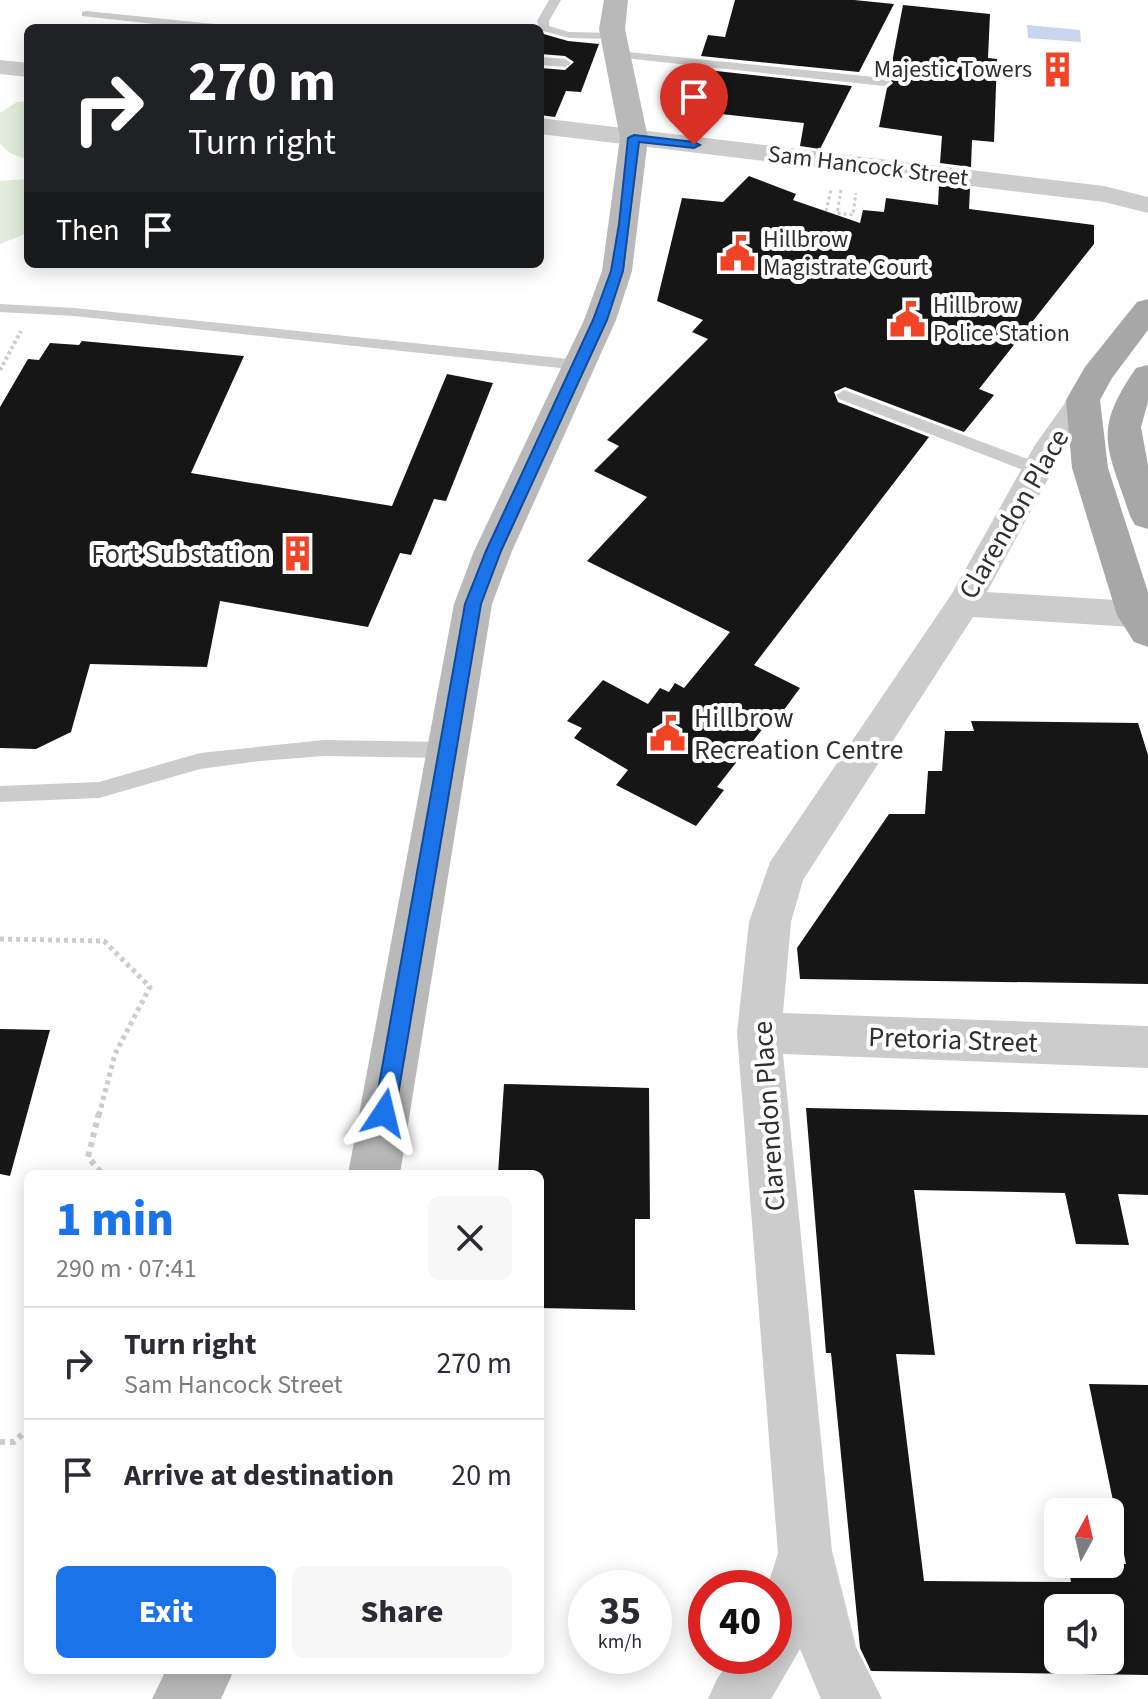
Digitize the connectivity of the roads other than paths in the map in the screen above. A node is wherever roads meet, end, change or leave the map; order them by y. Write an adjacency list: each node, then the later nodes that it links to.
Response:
1 (555, 0): 5 (lane)
2 (616, 0): 7 (street)
3 (86, 14): 4 (lane)
4 (185, 24)
5 (543, 24)
6 (544, 28): 7 (lane)
7 (616, 45): 10 (lane); 12 (street)
8 (544, 61): 9 (lane)
9 (565, 63)
10 (884, 82)
11 (544, 127): 12 (street, Sam Hancock Street)
12 (634, 138): 13 (street, Sam Hancock Street); 16 (street)
13 (1148, 205)
14 (0, 308): 16 (lane)
15 (1148, 309): 19 (main road, Clarendon Place)
16 (579, 365): 24 (street)
17 (1148, 376): 21 (main road)
18 (844, 395): 20 (lane)
19 (1083, 400): 20 (street, Clarendon Place); 23 (main road)
20 (1037, 469): 22 (street, Clarendon Place)
21 (1148, 516)
22 (963, 604): 23 (street); 26 (street, Clarendon Place)
23 (1144, 621)
24 (447, 750): 25 (lane); 28 (street)
25 (0, 794)
26 (759, 1033): 27 (street, Pretoria Street); 29 (street, Clarendon Place)
27 (1148, 1047)
28 (375, 1170)
29 (805, 1551): 30 (street, Clarendon Place); 35 (street, Clarendon Place)
30 (792, 1600)
31 (200, 1674): 33 (street)
32 (754, 1674): 34 (street)
33 (184, 1699)
34 (737, 1699)
35 (853, 1699)

